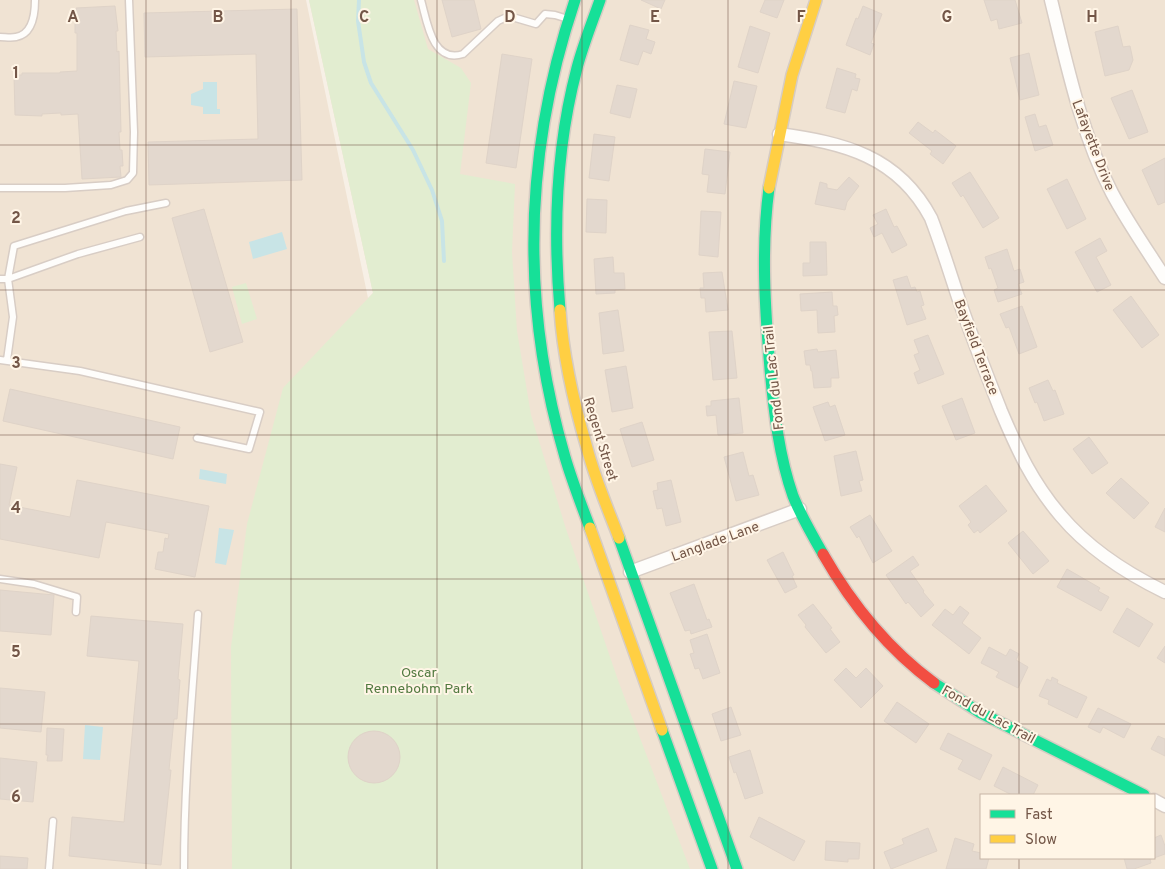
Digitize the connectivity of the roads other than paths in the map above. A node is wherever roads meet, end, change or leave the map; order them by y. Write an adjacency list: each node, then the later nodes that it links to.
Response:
1 (35, 0): 9 (lane)
2 (129, 0): 11 (lane)
3 (421, 0): 8 (lane)
4 (575, 0): 8 (street)
5 (600, 0): 20 (street, Regent Street)
6 (816, 0): 10 (street, Fond du Lac Trail)
7 (1051, 0): 14 (street, Lafayette Drive)
8 (568, 19): 22 (street)
9 (0, 37)
10 (779, 134): 19 (street, Fond du Lac Trail); 23 (street, Bayfield Terrace)
11 (0, 188)
12 (166, 203): 16 (lane)
13 (140, 237): 16 (lane)
14 (1165, 278)
15 (0, 279): 16 (lane)
16 (8, 279): 17 (lane)
17 (4, 360): 18 (lane)
18 (197, 438)
19 (800, 509): 20 (street, Langlade Lane); 26 (street, Fond du Lac Trail)
20 (630, 572): 22 (street); 31 (street, Regent Street)
21 (0, 579): 24 (lane)
22 (610, 580): 30 (street)
23 (1165, 592)
24 (76, 612)
25 (198, 614): 29 (lane)
26 (1142, 794)
27 (53, 821): 28 (lane)
28 (49, 869)
29 (184, 869)
30 (712, 869)
31 (737, 869)

